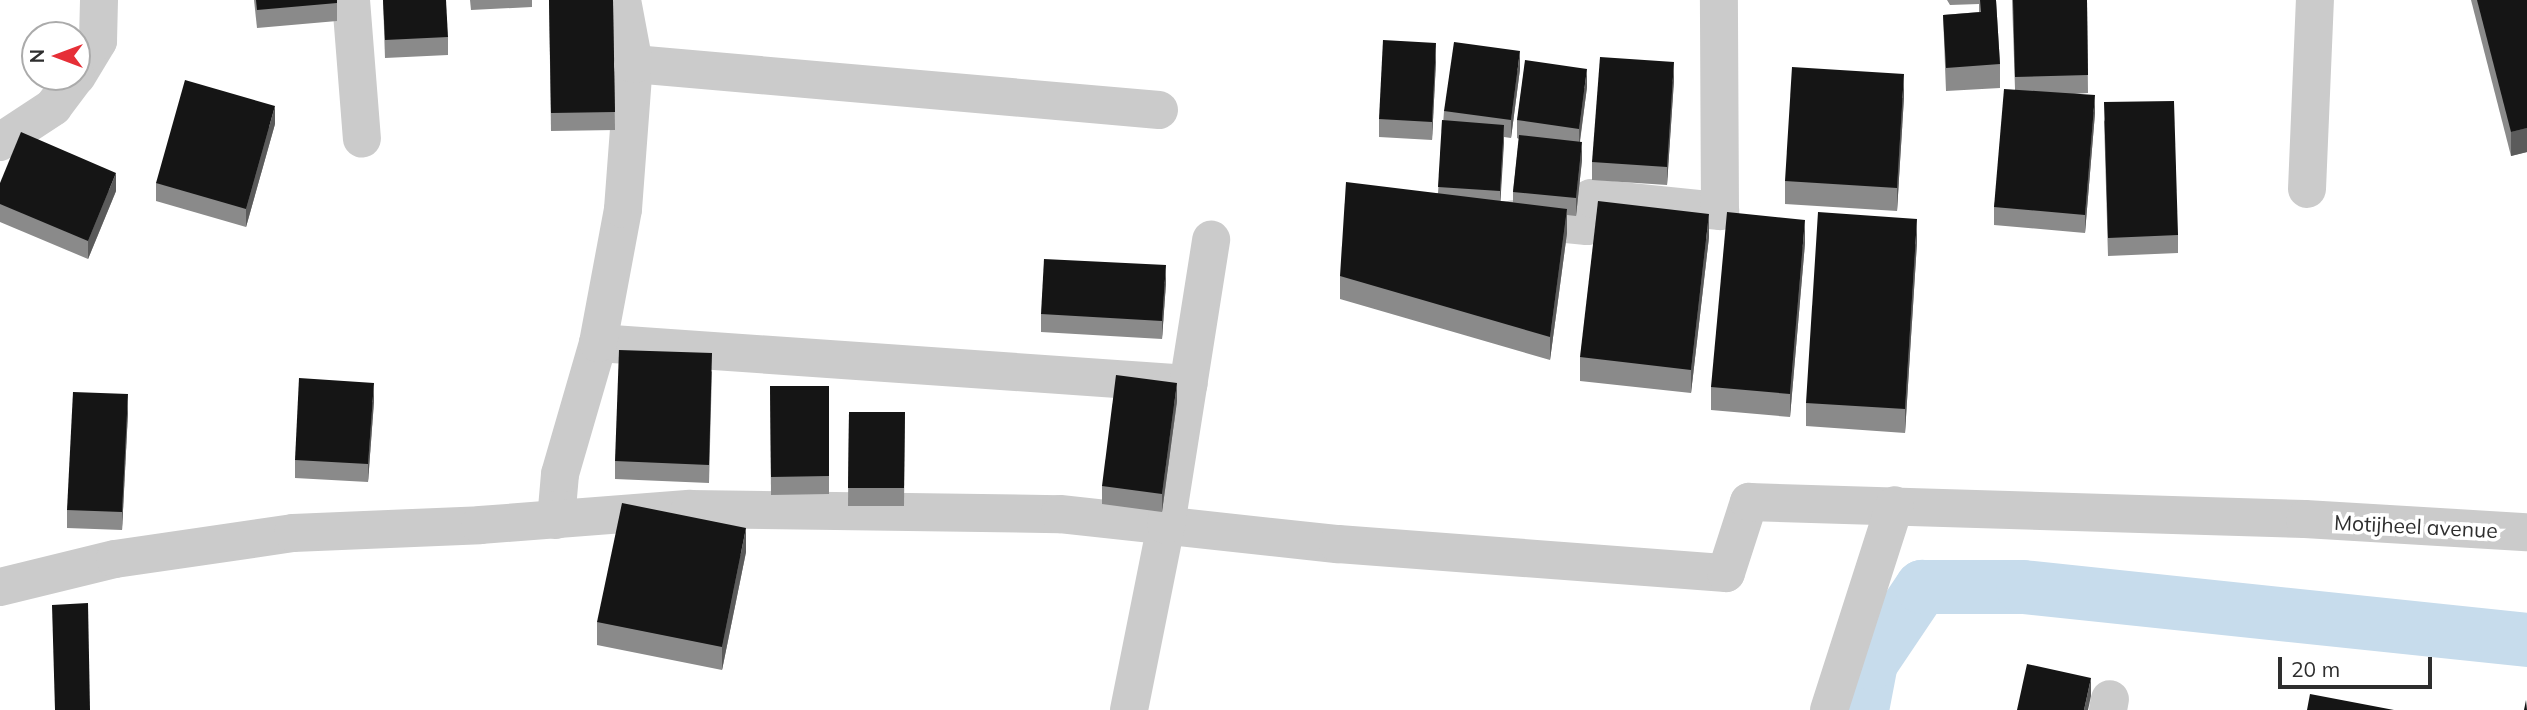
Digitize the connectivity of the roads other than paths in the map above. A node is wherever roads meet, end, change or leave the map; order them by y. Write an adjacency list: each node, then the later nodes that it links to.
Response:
1 (99, 0): 6 (street)
2 (351, 0): 10 (street)
3 (622, 0): 7 (street)
4 (1719, 0): 13 (street)
5 (2315, 0): 12 (street)
6 (91, 53)
7 (634, 64): 9 (street); 15 (street)
8 (66, 91): 11 (street)
9 (1159, 110)
10 (362, 139)
11 (0, 142)
12 (2307, 189)
13 (1494, 217)
14 (1211, 240): 16 (street)
15 (598, 343): 16 (street); 18 (street)
16 (1189, 384): 19 (street)
17 (1895, 505): 19 (street, Motijheel avenue); 20 (street, Motijheel avenue); 23 (street)
18 (556, 520): 19 (street); 21 (street)
19 (1166, 525): 22 (street)
20 (2527, 532)
21 (0, 587)
22 (1129, 710)
23 (1829, 710)

